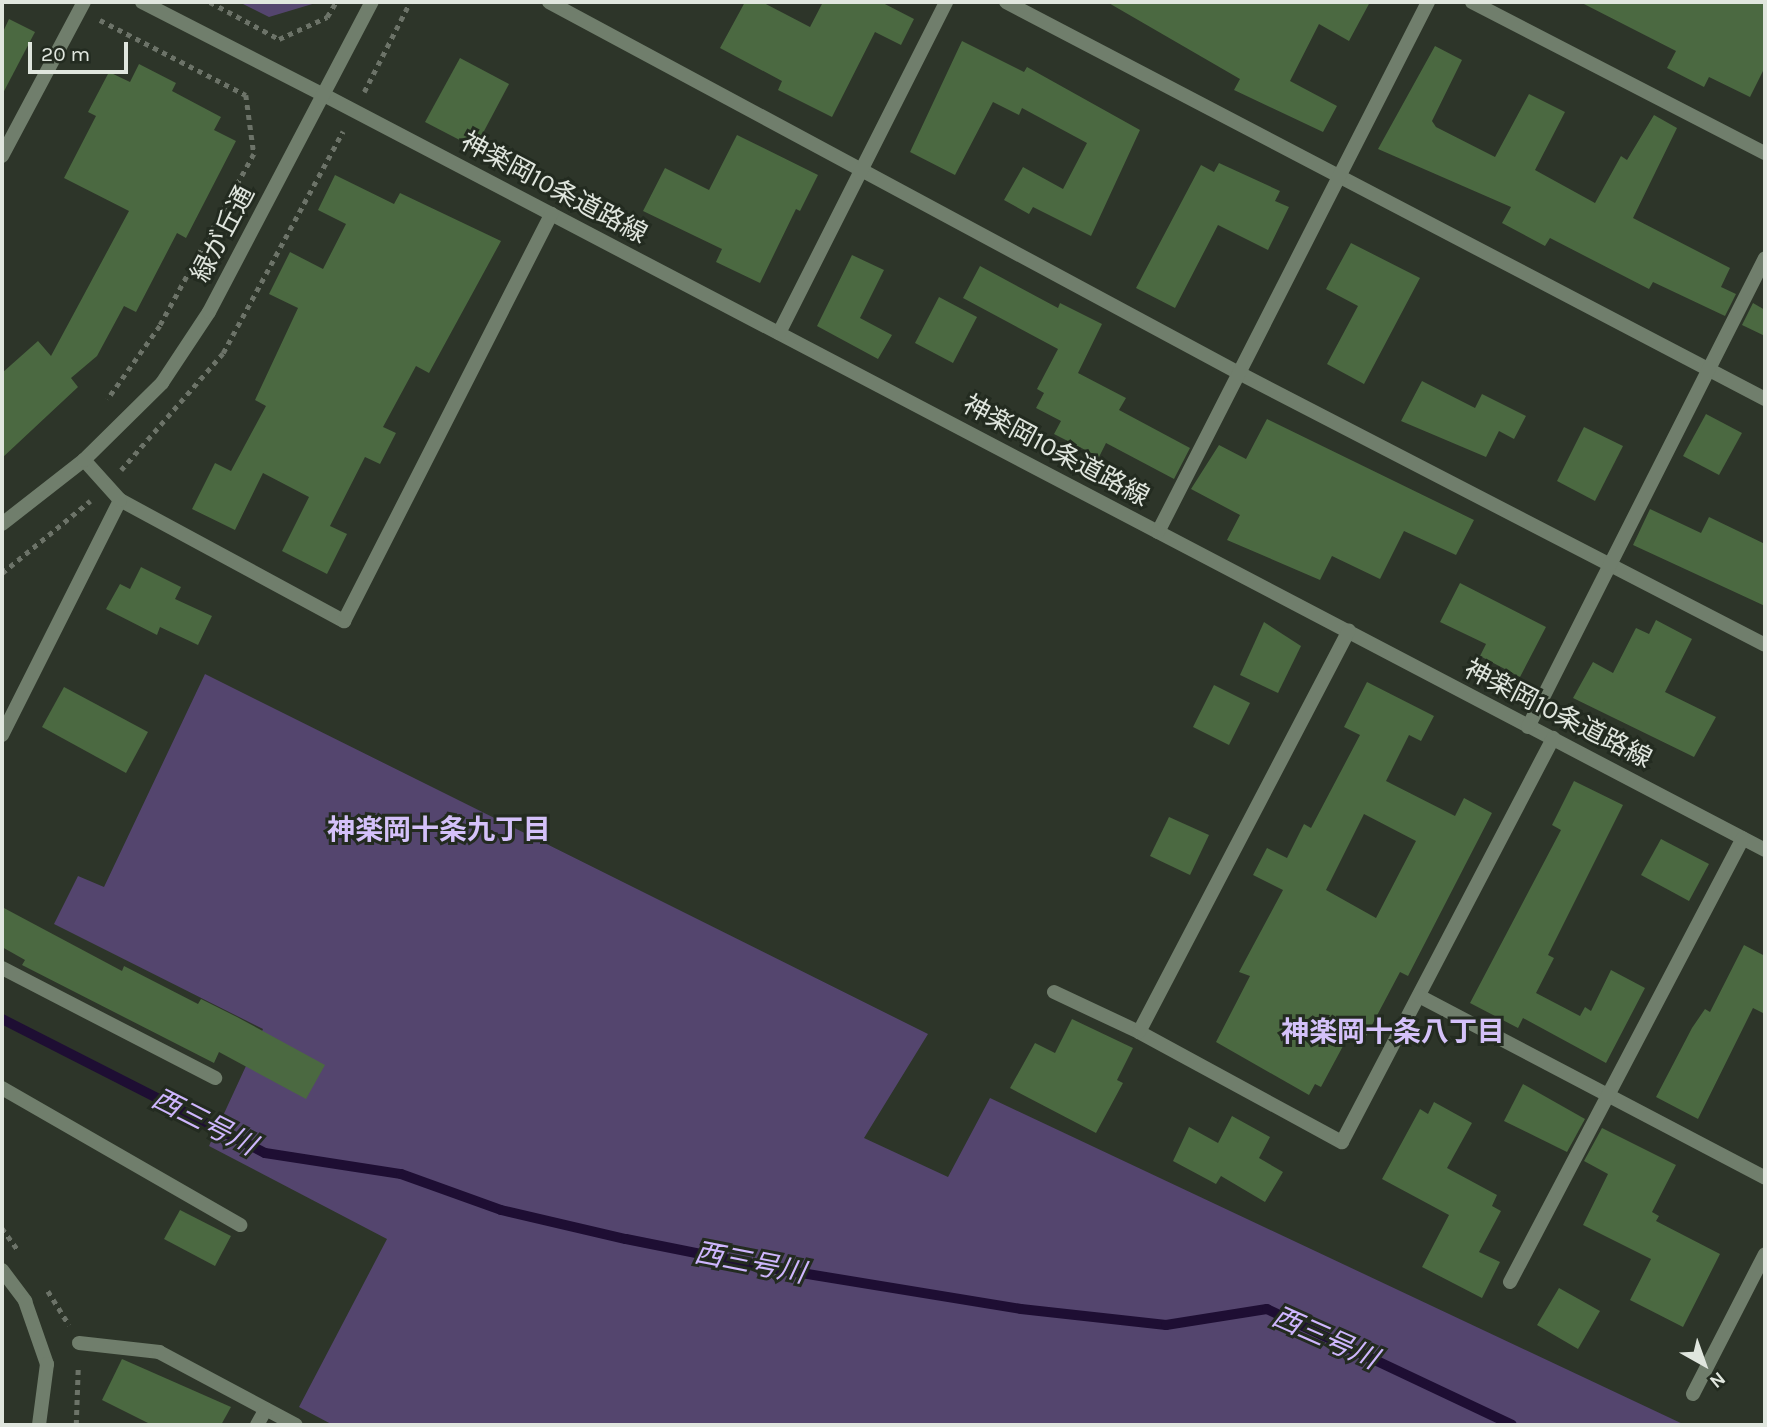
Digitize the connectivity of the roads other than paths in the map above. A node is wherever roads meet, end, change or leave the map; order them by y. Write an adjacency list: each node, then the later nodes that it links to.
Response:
1 (142, 2): 9 (street)
2 (372, 2): 9 (street, 緑が丘通)
3 (550, 2): 12 (street)
4 (946, 2): 12 (street)
5 (1006, 2): 13 (street)
6 (1428, 2): 13 (street)
7 (1472, 2): 10 (street)
8 (82, 6): 11 (street)
9 (324, 95): 14 (street, 神楽岡10条道路線); 20 (street, 緑が丘通)
10 (1765, 153)
11 (2, 156)
12 (862, 166): 16 (street); 18 (street)
13 (1338, 178): 17 (street); 18 (street)
14 (551, 214): 16 (street, 神楽岡10条道路線); 21 (street)
15 (1765, 258): 17 (street)
16 (779, 333): 23 (street, 神楽岡10条道路線)
17 (1708, 370): 19 (street); 24 (street)
18 (1239, 373): 23 (street); 24 (street)
19 (1765, 400)
20 (84, 460): 21 (street); 22 (street, 緑が丘通)
21 (120, 500): 28 (street)
22 (2, 524)
23 (1158, 532): 25 (street, 神楽岡10条道路線)
24 (1610, 565): 26 (street); 27 (street)
25 (1349, 631): 27 (street, 神楽岡10条道路線); 35 (street)
26 (1765, 645)
27 (1528, 727): 29 (street, 神楽岡10条道路線)
28 (2, 735)
29 (1553, 738): 30 (street, 神楽岡10条道路線); 34 (street)
30 (1742, 838): 31 (street, 神楽岡10条道路線); 38 (street)
31 (1765, 850)
32 (2, 968): 36 (street)
33 (1054, 992): 35 (street)
34 (1419, 996): 35 (street); 38 (street)
35 (1139, 1032)
36 (215, 1078)
37 (2, 1088): 40 (street)
38 (1608, 1095): 39 (street); 43 (street)
39 (1765, 1178)
40 (240, 1225)
41 (1765, 1254): 45 (street)
42 (2, 1270): 47 (street)
43 (1510, 1282)
44 (79, 1343): 46 (street)
45 (1693, 1394)
46 (266, 1409): 48 (street); 49 (street)
47 (38, 1425)
48 (257, 1425)
49 (296, 1425)

